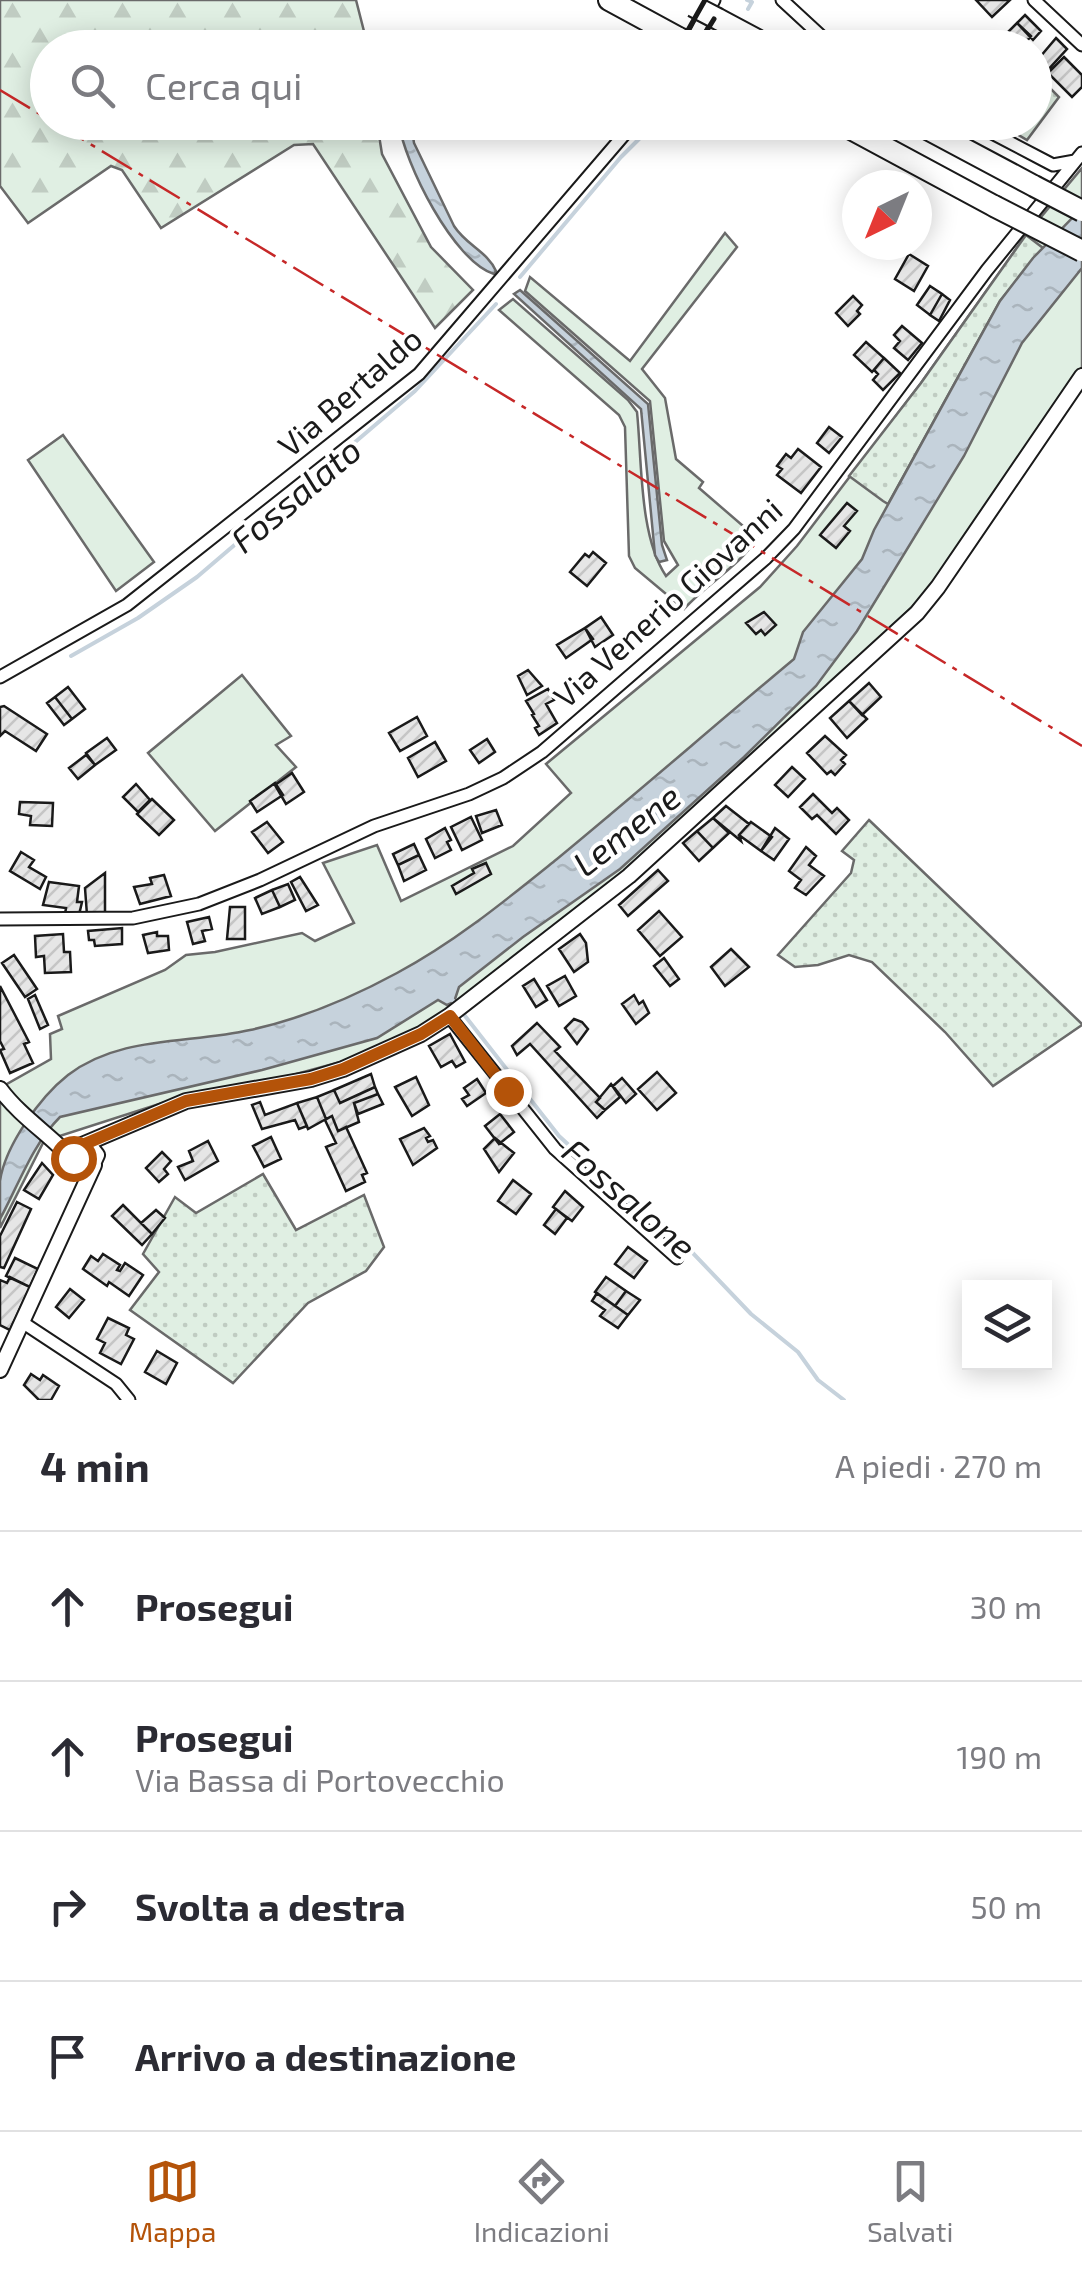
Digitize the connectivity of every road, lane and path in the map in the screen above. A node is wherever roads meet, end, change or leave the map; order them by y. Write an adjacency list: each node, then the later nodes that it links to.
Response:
1 (609, 0): 6 (highway)
2 (782, 0): 9 (street)
3 (1034, 0): 10 (street)
4 (687, 3): 5 (highway, bridge)
5 (716, 10): 7 (street); 8 (highway)
6 (663, 30)
7 (700, 30)
8 (745, 30)
9 (814, 30)
10 (1082, 45)
11 (619, 140): 19 (street, Via Bertaldo)
12 (871, 140): 17 (highway, bridge)
13 (948, 140): 16 (highway, bridge)
14 (1005, 140): 15 (street)
15 (1079, 157): 20 (street, Via Venerio Giovanni)
16 (1082, 210)
17 (1082, 252)
18 (1082, 376): 21 (street)
19 (0, 677)
20 (0, 919)
21 (456, 1010): 23 (street); 27 (street)
22 (0, 1090): 24 (street)
23 (114, 1132): 24 (street); 25 (street)
24 (78, 1153): 25 (street); 25 (street); 26 (street)
25 (96, 1162): 26 (street)
26 (81, 1192): 28 (street)
27 (677, 1258)
28 (22, 1322): 29 (street); 30 (street)
29 (0, 1370)
30 (129, 1400)

